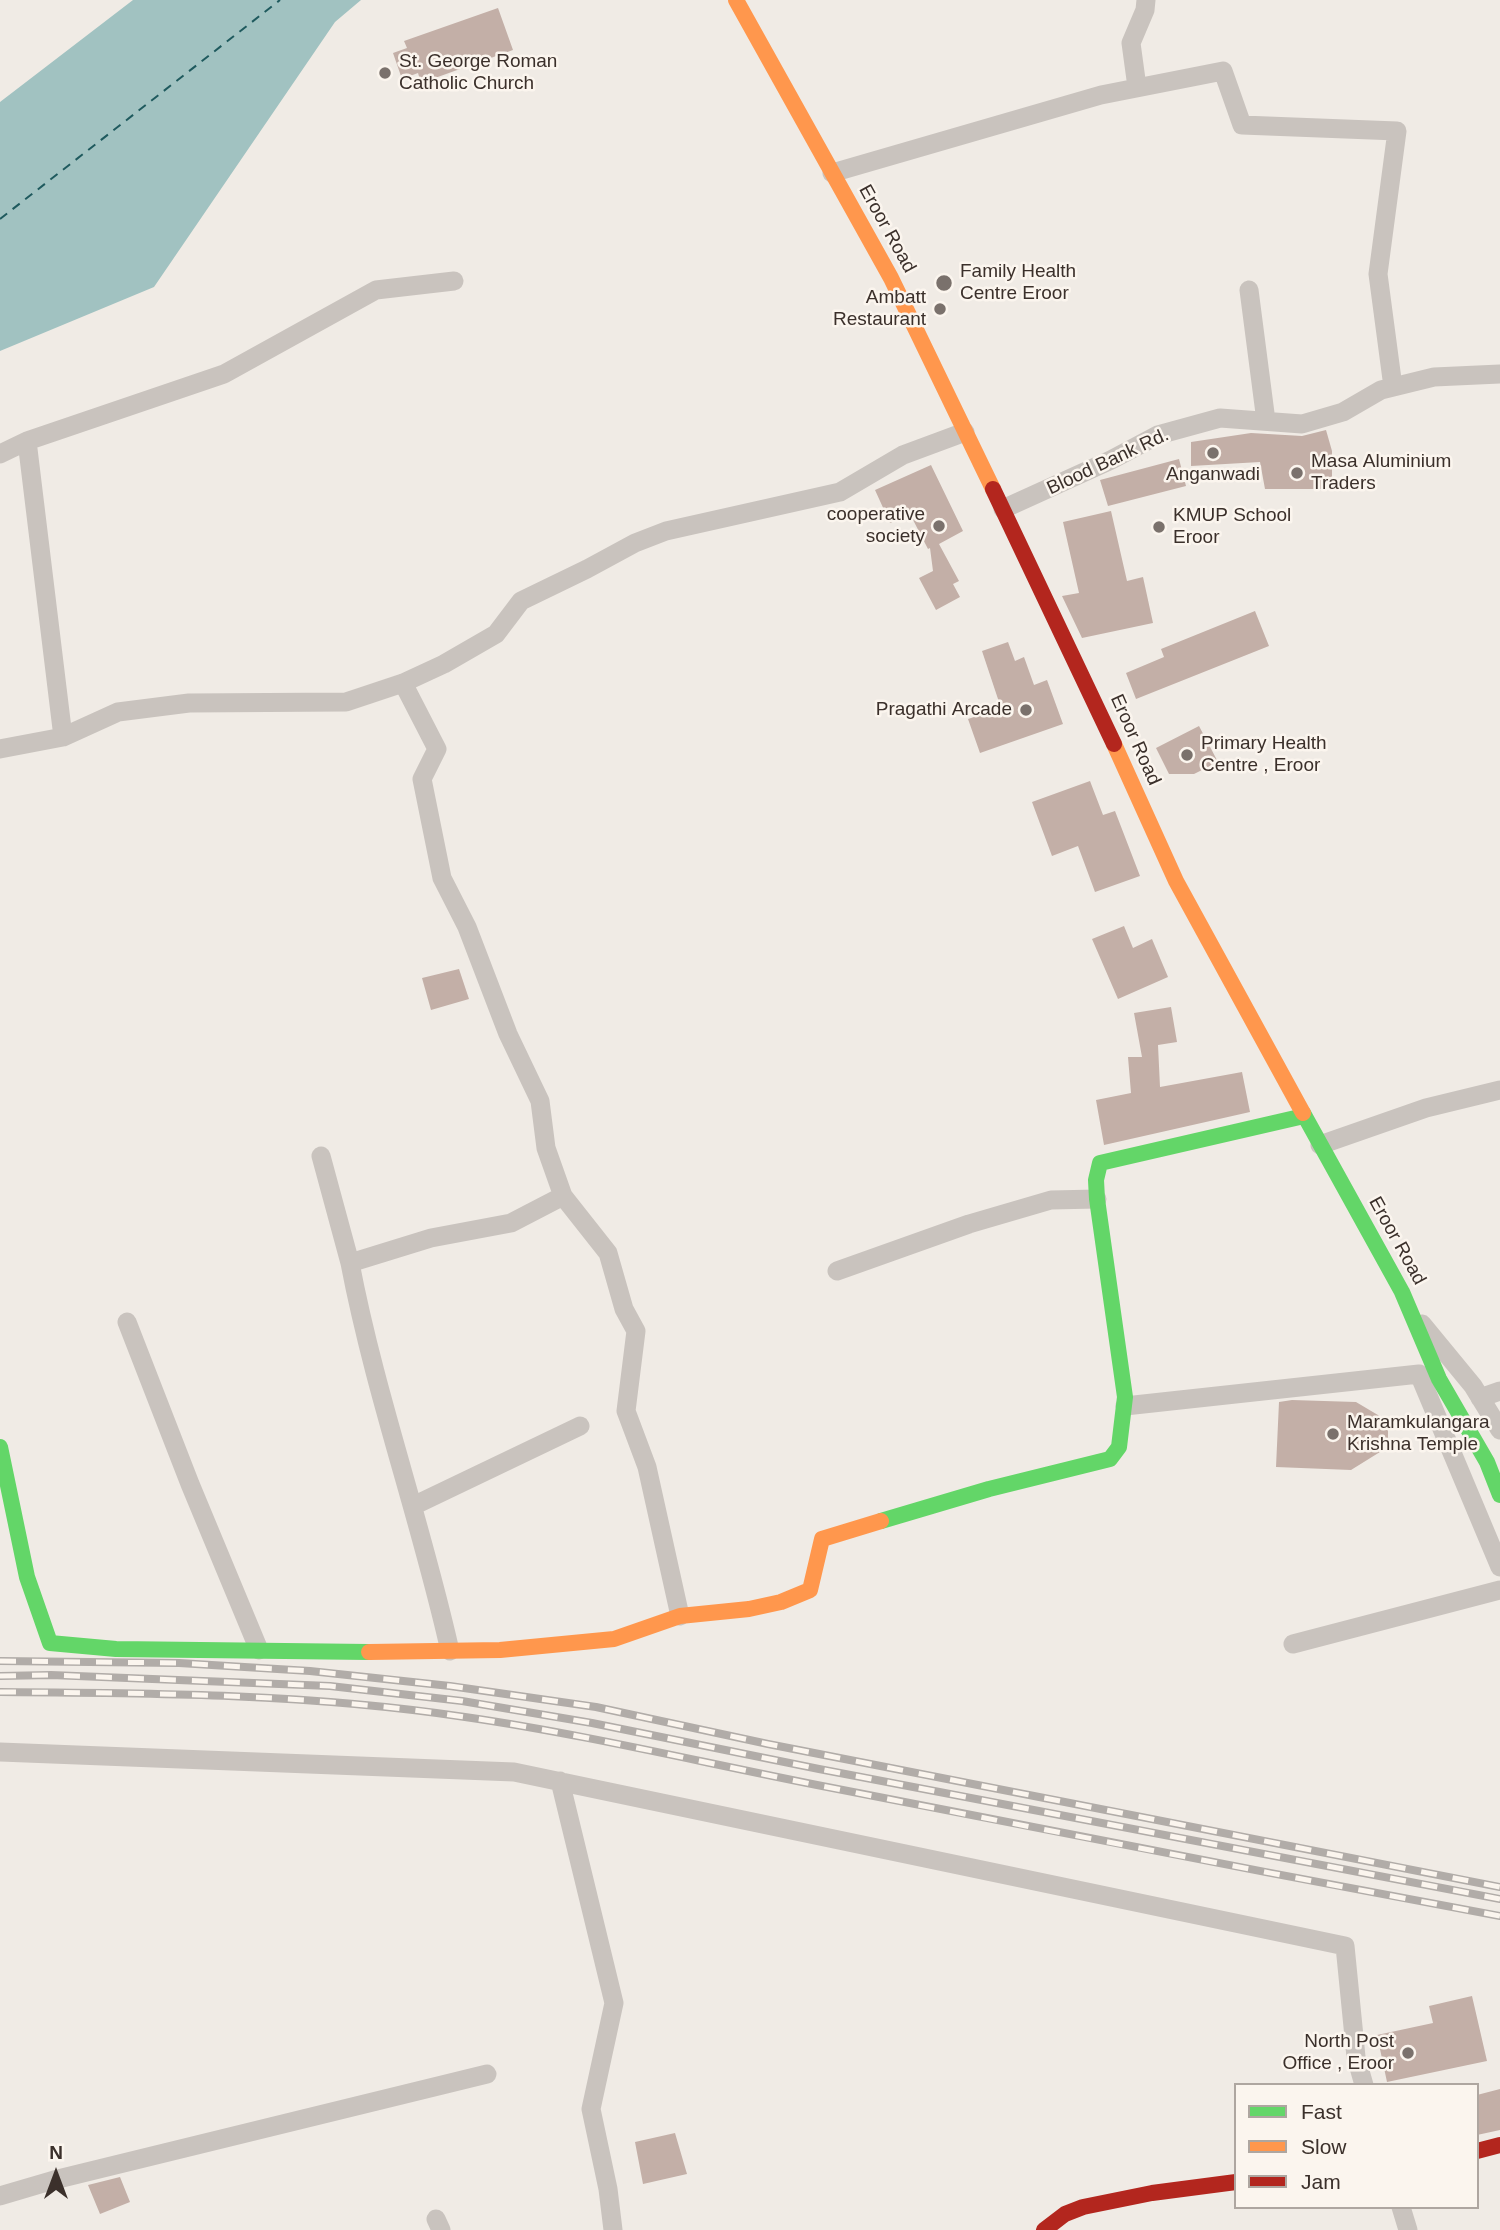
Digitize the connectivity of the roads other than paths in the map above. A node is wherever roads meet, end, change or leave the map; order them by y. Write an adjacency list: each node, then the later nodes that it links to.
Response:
1 (736, 0): 4 (main road, Eroor Road)
2 (1146, 0): 3 (street)
3 (1137, 88): 4 (street); 8 (street)
4 (832, 173): 10 (main road, Eroor Road)
5 (454, 281): 11 (street)
6 (1249, 290): 9 (street)
7 (1500, 374): 8 (street, Blood Bank Rd.)
8 (1392, 387): 9 (street, Blood Bank Rd.)
9 (1266, 421): 13 (street, Blood Bank Rd.)
10 (965, 432): 13 (main road, Eroor Road); 14 (street)
11 (27, 441): 12 (street); 15 (street)
12 (0, 454)
13 (1003, 509): 18 (main road, Eroor Road)
14 (403, 683): 15 (street); 21 (street)
15 (63, 737): 16 (street)
16 (0, 748)
17 (1500, 1090): 19 (street)
18 (1304, 1116): 19 (main road, Eroor Road); 22 (main road)
19 (1320, 1145): 25 (main road, Eroor Road)
20 (321, 1156): 23 (street)
21 (563, 1196): 23 (street); 37 (street)
22 (1097, 1199): 24 (street); 29 (main road)
23 (350, 1263): 34 (street)
24 (838, 1271)
25 (1409, 1309): 28 (street); 33 (main road, Eroor Road)
26 (127, 1322): 39 (street)
27 (1500, 1391): 28 (street)
28 (1480, 1398): 31 (street)
29 (1125, 1406): 35 (street); 37 (main road)
30 (580, 1426): 34 (street)
31 (1500, 1430)
32 (0, 1447): 39 (main road)
33 (1500, 1495)
34 (413, 1506): 40 (street)
35 (1500, 1567)
36 (1500, 1590): 38 (street)
37 (680, 1616): 40 (main road)
38 (1293, 1643)
39 (259, 1650): 40 (main road)
40 (450, 1651)
41 (0, 1752): 42 (street)
42 (560, 1781): 44 (street); 50 (street)
43 (487, 2074): 48 (street)
44 (1363, 2083)
45 (1500, 2145): 46 (main road)
46 (1479, 2150)
47 (1234, 2182): 51 (main road)
48 (0, 2196)
49 (1402, 2209): 52 (street)
50 (613, 2230)
51 (1044, 2230)
52 (1408, 2230)

